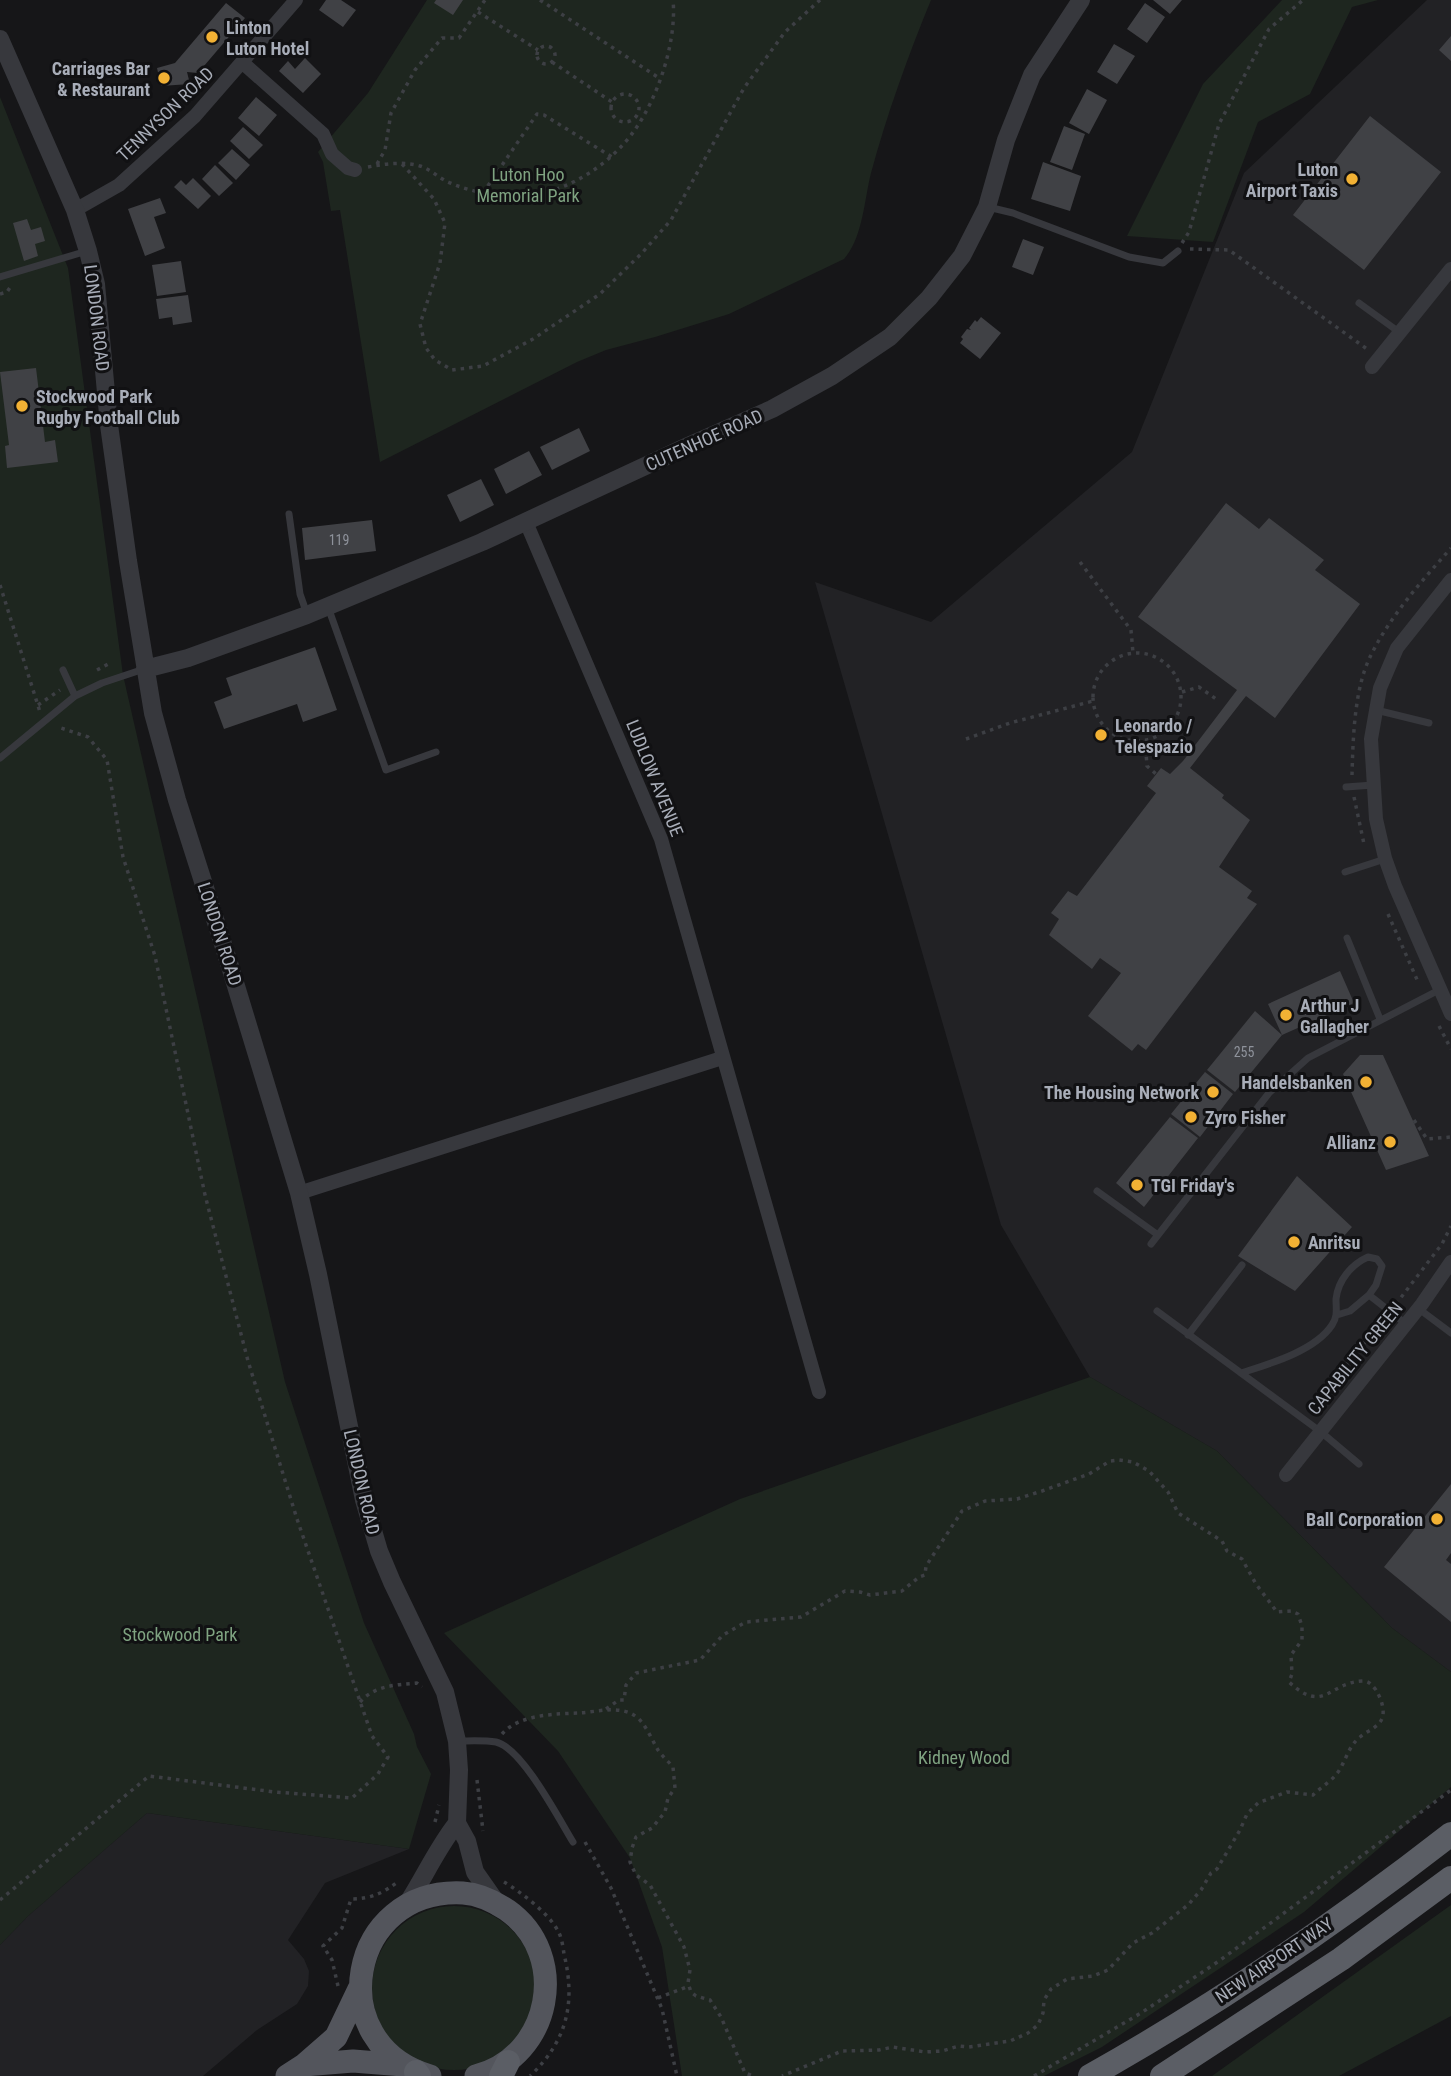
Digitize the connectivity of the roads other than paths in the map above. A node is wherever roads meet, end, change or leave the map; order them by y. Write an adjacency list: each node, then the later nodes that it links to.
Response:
1 (296, 0): 4 (street, TENNYSON ROAD)
2 (1081, 0): 6 (street, CUTENHOE ROAD)
3 (0, 39): 7 (street, LONDON ROAD)
4 (243, 63): 5 (street); 7 (street, TENNYSON ROAD)
5 (355, 170)
6 (987, 207): 9 (lane); 16 (street, CUTENHOE ROAD)
7 (75, 210): 8 (street, LONDON ROAD)
8 (88, 251): 11 (lane); 20 (street, LONDON ROAD)
9 (1178, 251)
10 (1451, 269): 13 (street)
11 (0, 277)
12 (1359, 303): 13 (lane)
13 (1400, 333): 14 (street)
14 (1376, 362)
15 (289, 514): 19 (lane)
16 (526, 522): 18 (street, CUTENHOE ROAD); 35 (street, LUDLOW AVENUE)
17 (1451, 580): 23 (street)
18 (328, 606): 19 (street, CUTENHOE ROAD); 25 (lane)
19 (307, 615): 20 (street, CUTENHOE ROAD)
20 (145, 669): 22 (lane); 37 (street, LONDON ROAD)
21 (63, 670): 22 (lane)
22 (75, 696): 26 (lane)
23 (1376, 710): 24 (lane); 27 (street)
24 (1429, 723)
25 (436, 752)
26 (0, 758)
27 (1373, 785): 28 (lane); 29 (street)
28 (1346, 787)
29 (1385, 858): 30 (lane); 32 (street)
30 (1345, 872)
31 (1347, 938): 34 (lane)
32 (1439, 990): 33 (street); 34 (lane)
33 (1451, 1014)
34 (1380, 1018): 38 (lane)
35 (722, 1058): 37 (street); 50 (street, LUDLOW AVENUE)
36 (1097, 1191): 38 (lane)
37 (299, 1193): 54 (street, LONDON ROAD)
38 (1158, 1235): 39 (lane)
39 (1151, 1244)
40 (1451, 1262): 43 (street, CAPABILITY GREEN)
41 (1242, 1265): 48 (lane)
42 (1369, 1295): 45 (lane); 45 (lane); 46 (lane)
43 (1419, 1309): 46 (street, CAPABILITY GREEN); 47 (lane)
44 (1157, 1311): 48 (lane)
45 (1337, 1315): 49 (lane)
46 (1407, 1324): 51 (street, CAPABILITY GREEN)
47 (1451, 1333)
48 (1188, 1335): 49 (lane)
49 (1241, 1373): 51 (lane)
50 (819, 1392)
51 (1321, 1432): 52 (lane); 53 (street, CAPABILITY GREEN)
52 (1359, 1464)
53 (1286, 1475)
54 (465, 1741): 55 (street, LONDON ROAD); 57 (lane)
55 (457, 1823): 59 (street, LONDON ROAD); 60 (street, LONDON ROAD)
56 (1450, 1835): 66 (highway, NEW AIRPORT WAY)
57 (573, 1842)
58 (1451, 1878): 67 (highway, NEW AIRPORT WAY)
59 (496, 1902): 60 (main road); 62 (main road)
60 (407, 1905): 61 (main road)
61 (349, 1992): 63 (main road); 64 (main road)
62 (505, 2069): 65 (main road)
63 (295, 2071): 64 (main road)
64 (417, 2072)
65 (476, 2076)
66 (1090, 2076)
67 (1162, 2076)

